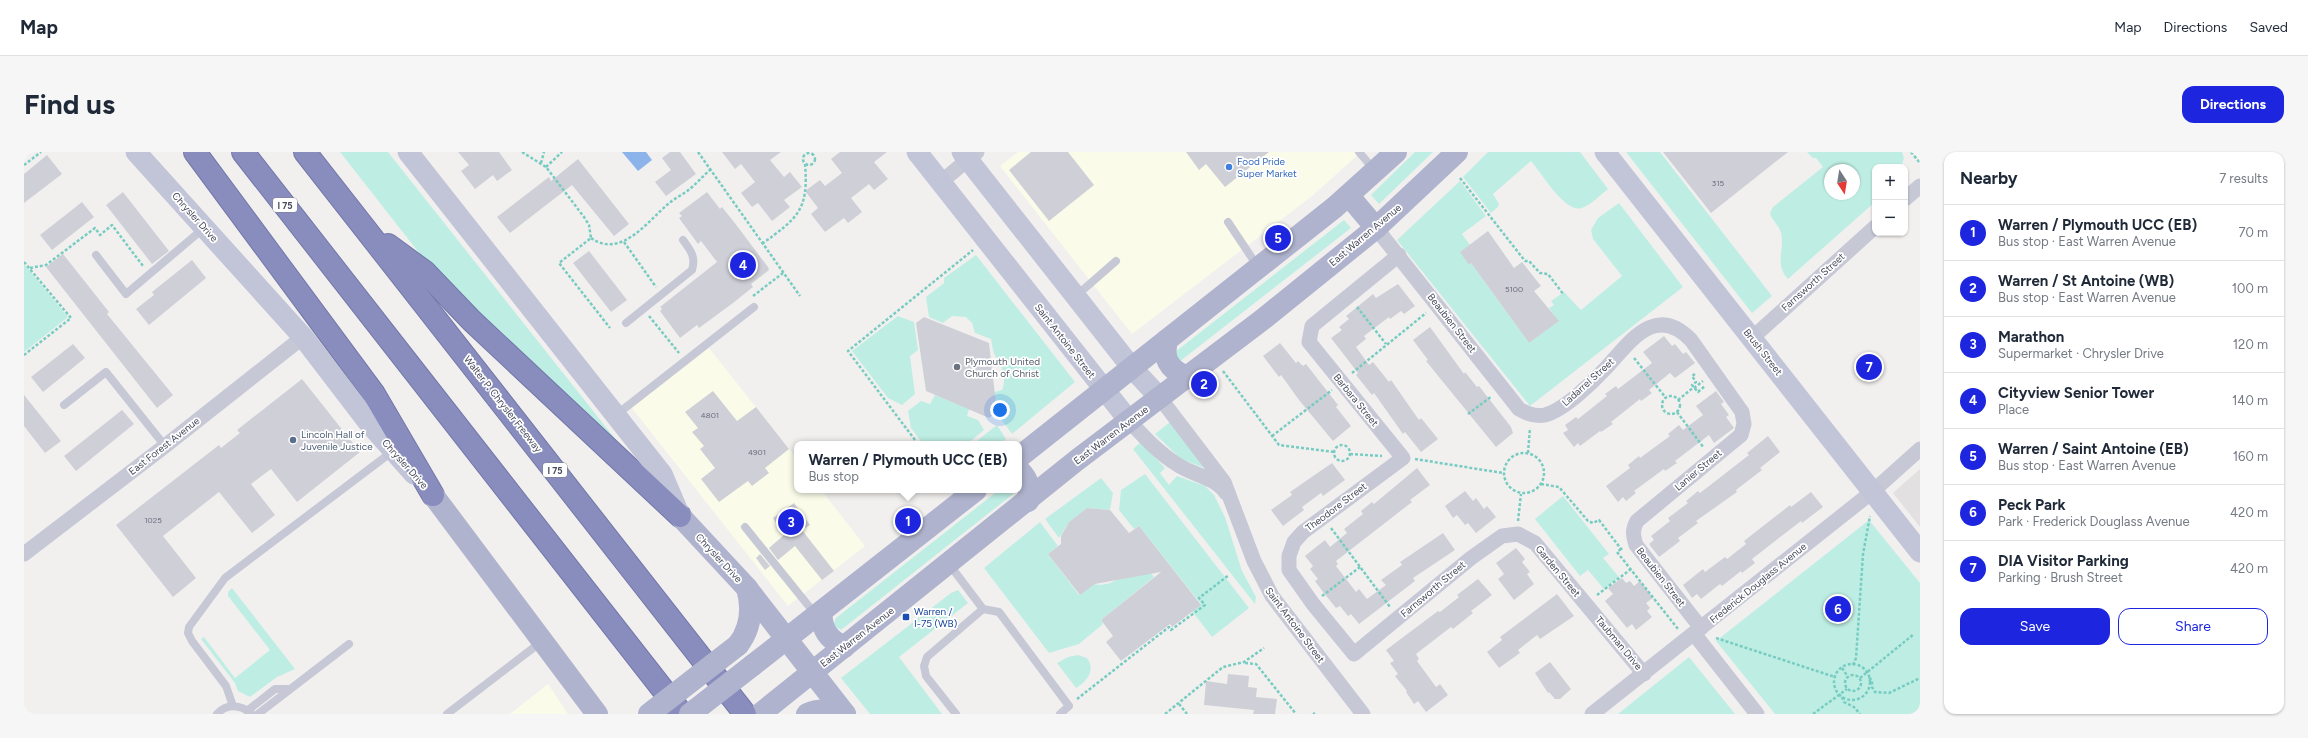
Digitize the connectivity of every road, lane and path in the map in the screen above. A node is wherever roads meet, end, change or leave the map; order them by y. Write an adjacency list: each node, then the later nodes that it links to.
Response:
1 (40, 152): 22 (path)
2 (136, 152): 33 (street, Chrysler Drive)
3 (196, 152): 103 (highway)
4 (243, 152): 160 (highway, I 75)
5 (305, 152): 32 (highway, Walter P. Chrysler Freeway / I 75)
6 (408, 152): 83 (street, Chrysler Drive)
7 (522, 152): 19 (path)
8 (544, 152): 19 (path)
9 (562, 152): 23 (path)
10 (917, 152): 27 (street, Saint Antoine Street)
11 (1358, 152): 25 (lane)
12 (1396, 152): 25 (main road)
13 (1457, 152): 34 (main road, East Warren Avenue)
14 (1605, 152): 59 (street, Brush Street)
15 (1911, 152): 20 (path)
16 (700, 153): 24 (path)
17 (804, 153): 21 (path); 21 (path)
18 (969, 155): 27 (street); 52 (street, Saint Antoine Street)
19 (541, 163): 23 (path)
20 (1920, 163)
21 (805, 164): 39 (path)
22 (24, 165)
23 (546, 167): 36 (path)
24 (711, 169): 38 (path); 39 (path)
25 (1376, 171): 29 (main road)
26 (1460, 178): 49 (path)
27 (941, 182): 74 (street, Saint Antoine Street)
28 (1920, 186): 30 (street)
29 (1349, 196): 34 (main road); 45 (main road)
30 (1908, 197)
31 (1228, 222): 45 (lane)
32 (365, 227): 106 (highway); 162 (highway, Walter P. Chrysler Freeway / I 75)
33 (204, 228): 42 (lane); 58 (street, Chrysler Drive)
34 (1376, 228): 41 (street, Beaubien Street); 65 (main road, East Warren Avenue)
35 (1872, 230): 59 (street, Farnsworth Street)
36 (591, 238): 38 (path); 57 (path)
37 (683, 240): 55 (lane)
38 (624, 242): 47 (path)
39 (762, 244): 46 (path)
40 (974, 250): 87 (path)
41 (1398, 254): 48 (street); 53 (street, Beaubien Street)
42 (96, 255)
43 (1116, 261): 52 (lane)
44 (24, 262): 64 (path)
45 (1258, 268): 60 (main road)
46 (783, 273): 50 (path); 51 (path)
47 (660, 294)
48 (1348, 295): 61 (path); 95 (street, Barbara Street)
49 (1564, 295)
50 (800, 296)
51 (752, 297)
52 (1076, 297): 66 (street, Saint Antoine Street)
53 (1437, 304): 61 (path); 72 (street, Beaubien Street)
54 (754, 306): 83 (lane)
55 (644, 310): 56 (lane); 63 (path)
56 (626, 323)
57 (610, 328)
58 (303, 337): 88 (street, East Forest Avenue); 90 (street, Chrysler Drive)
59 (1752, 338): 100 (street, Brush Street)
60 (1167, 340): 66 (main road); 68 (main road)
61 (1386, 344): 69 (path)
62 (1625, 346): 77 (path); 81 (street, Ladarrel Street); 84 (street, Ladarrel Street)
63 (685, 349)
64 (24, 355)
65 (1213, 358): 68 (main road, East Warren Avenue); 86 (path)
66 (1132, 368): 74 (main road); 76 (street, Saint Antoine Street)
67 (1695, 374): 73 (path)
68 (1187, 377): 76 (main road, East Warren Avenue)
69 (1346, 378)
70 (1703, 380): 73 (path)
71 (1705, 386): 73 (path)
72 (1502, 388): 82 (path); 84 (street, Beaubien Street)
73 (1694, 388): 78 (path)
74 (1104, 390): 85 (street, Saint Antoine Street); 93 (main road)
75 (1332, 390): 86 (path)
76 (1160, 398): 85 (main road, East Warren Avenue); 105 (street, Saint Antoine Street)
77 (1666, 398): 78 (path); 80 (path)
78 (1678, 400): 80 (path)
79 (64, 405): 88 (lane)
80 (1677, 412): 96 (path)
81 (1742, 412): 96 (street, Lanier Street)
82 (1468, 414)
83 (615, 415): 106 (street, Chrysler Drive)
84 (1530, 415): 92 (path)
85 (1130, 422): 104 (main road, East Warren Avenue); 105 (street, Saint Antoine Street)
86 (1272, 436): 91 (path)
87 (916, 441)
88 (165, 446): 115 (street, East Forest Avenue)
89 (1920, 449): 100 (street, Frederick Douglass Avenue)
90 (394, 451): 103 (street, Chrysler Drive); 153 (lane)
91 (1334, 452): 94 (path); 94 (path)
92 (1528, 453): 98 (path); 99 (path)
93 (1022, 454)
94 (1350, 454): 95 (path)
95 (1403, 458): 98 (path); 107 (street, Theodore Street)
96 (1712, 458): 109 (street, Lanier Street)
97 (1022, 473): 104 (main road)
98 (1503, 473): 102 (path)
99 (1541, 484): 102 (path); 113 (path)
100 (1872, 492): 114 (street, Brush Street); 128 (street, Frederick Douglass Avenue)
101 (972, 493): 125 (main road)
102 (1521, 494): 111 (path)
103 (433, 495): 132 (main road, Chrysler Drive)
104 (1028, 500): 116 (main road, East Warren Avenue)
105 (1234, 505): 171 (street, Saint Antoine Street)
106 (680, 516): 120 (main road, Chrysler Drive)
107 (1322, 516): 117 (path); 122 (street, Theodore Street)
108 (1870, 516): 137 (path)
109 (1637, 522): 112 (street, Beaubien Street)
110 (745, 527): 125 (lane)
111 (1518, 534): 124 (street, Garden Street); 126 (street, Farnsworth Street)
112 (1636, 545): 113 (path); 128 (street, Beaubien Street)
113 (1621, 549): 118 (path)
114 (1920, 552)
115 (24, 554)
116 (949, 564): 123 (lane); 134 (main road, East Warren Avenue)
117 (1360, 567): 122 (path); 126 (path)
118 (1631, 569): 121 (path); 127 (path)
119 (1229, 575): 151 (path)
120 (746, 586): 130 (main road, Chrysler Drive); 159 (main road, bridge)
121 (1596, 595)
122 (1313, 604): 126 (street, Farnsworth Street)
123 (983, 609): 166 (lane); 167 (lane)
124 (1594, 613): 140 (street, Taubman Drive)
125 (819, 614): 130 (main road); 134 (main road)
126 (1398, 618)
127 (1678, 629)
128 (1698, 631): 140 (street, Frederick Douglass Avenue); 173 (street, Beaubien Street)
129 (1914, 634): 141 (path)
130 (787, 638): 139 (main road, Chrysler Drive); 161 (main road, bridge)
131 (1716, 638): 143 (path)
132 (544, 640): 154 (main road, Chrysler Drive); 158 (lane)
133 (349, 644): 147 (lane)
134 (844, 647): 139 (main road, East Warren Avenue)
135 (1264, 648): 136 (path)
136 (1244, 662): 152 (path); 170 (path)
137 (1853, 665): 138 (path); 141 (path)
138 (1842, 668): 142 (path); 143 (path)
139 (813, 672): 163 (main road, East Warren Avenue); 165 (main road, Chrysler Drive)
140 (1644, 674): 172 (street, Frederick Douglass Avenue)
141 (1867, 674): 144 (path); 145 (path)
142 (1848, 676): 144 (path); 148 (path)
143 (1835, 678): 149 (path)
144 (1860, 678): 148 (path)
145 (1869, 678): 146 (path); 150 (path)
146 (1920, 678)
147 (289, 689): 155 (lane); 157 (lane)
148 (1847, 689): 149 (path)
149 (1838, 694): 150 (path); 174 (path)
150 (1842, 697): 175 (path)
151 (1075, 701)
152 (1179, 704): 168 (path); 169 (path)
153 (232, 706): 155 (lane); 156 (lane)
154 (596, 710)
155 (249, 712)
156 (217, 714)
157 (258, 714)
158 (447, 714)
159 (649, 714)
160 (682, 714)
161 (690, 714)
162 (745, 714)
163 (760, 714)
164 (807, 714): 165 (main road)
165 (846, 714)
166 (956, 714)
167 (1060, 714)
168 (1165, 714)
169 (1187, 714)
170 (1296, 714)
171 (1363, 714)
172 (1592, 714)
173 (1757, 714)
174 (1813, 714)
175 (1860, 714)

